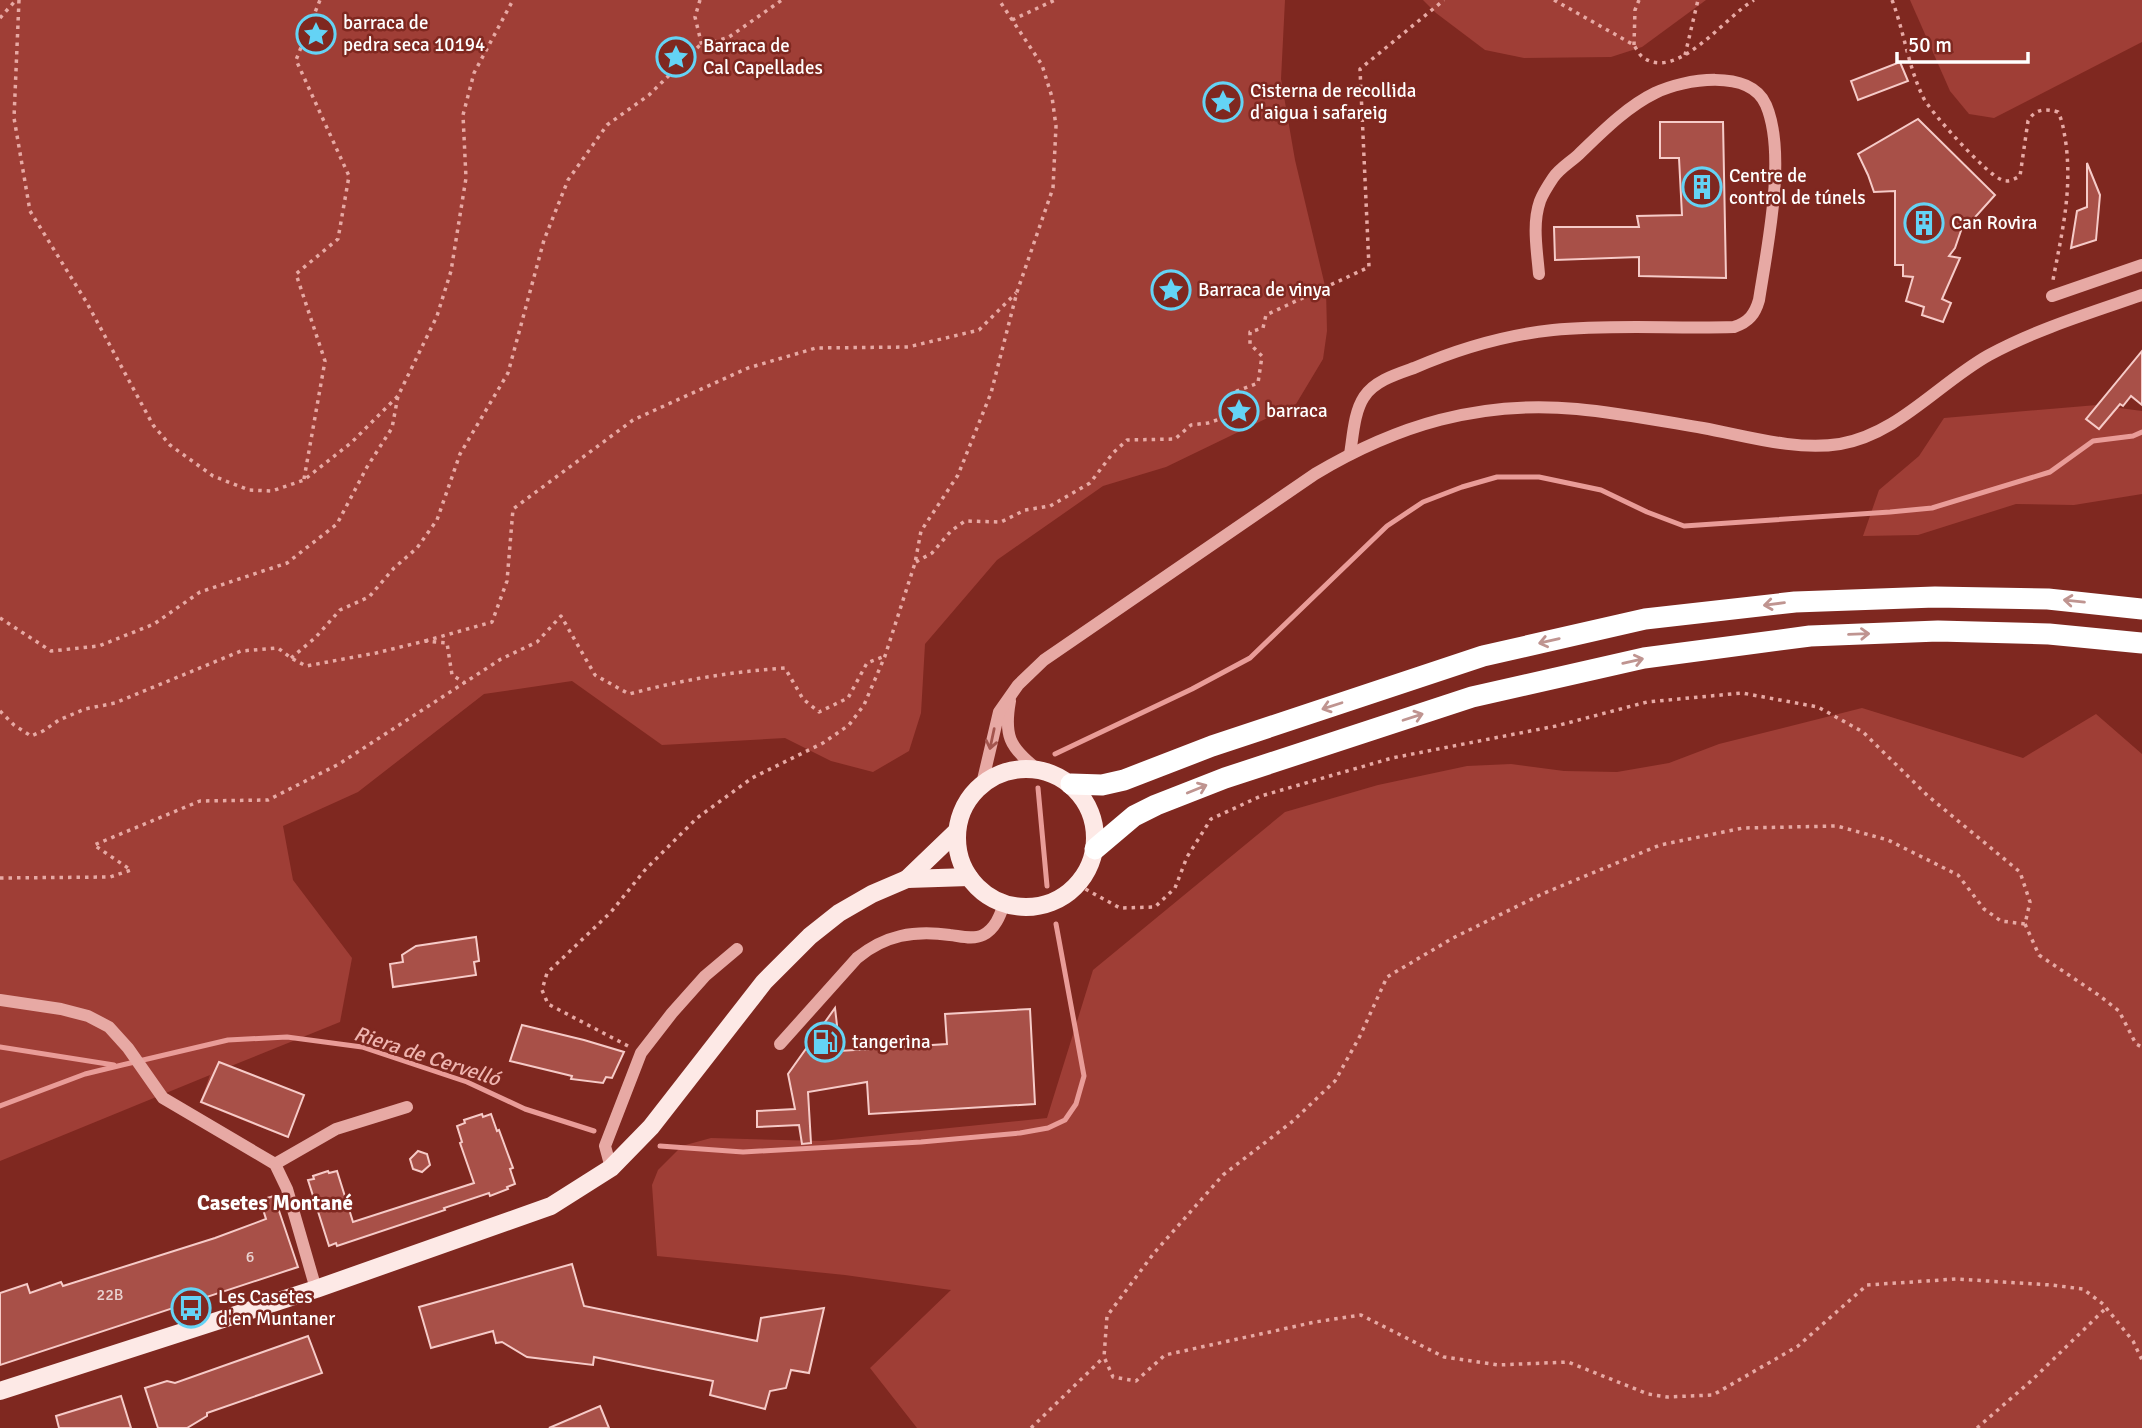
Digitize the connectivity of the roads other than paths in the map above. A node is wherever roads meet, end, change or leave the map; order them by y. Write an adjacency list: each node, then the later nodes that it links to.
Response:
1 (2142, 265): 4 (street)
2 (1539, 274): 5 (street)
3 (2142, 295): 5 (street)
4 (2052, 296)
5 (1350, 454): 8 (street)
6 (2142, 608): 11 (highway, one-way to 11)
7 (2142, 643): 13 (highway, one-way to 7)
8 (1010, 697): 9 (street); 10 (street, one-way to 10)
9 (1036, 768): 10 (main road); 11 (main road)
10 (982, 784): 12 (main road)
11 (1071, 784): 13 (main road)
12 (957, 831): 14 (main road); 15 (main road)
13 (1095, 849): 16 (main road)
14 (969, 877): 15 (main road); 16 (main road)
15 (907, 879): 22 (main road)
16 (1004, 904): 19 (street)
17 (737, 949): 22 (street)
18 (0, 1000): 21 (street)
19 (780, 1044)
20 (407, 1107): 21 (street)
21 (275, 1164): 23 (street)
22 (611, 1168): 23 (main road)
23 (316, 1289): 24 (main road)
24 (0, 1391)

